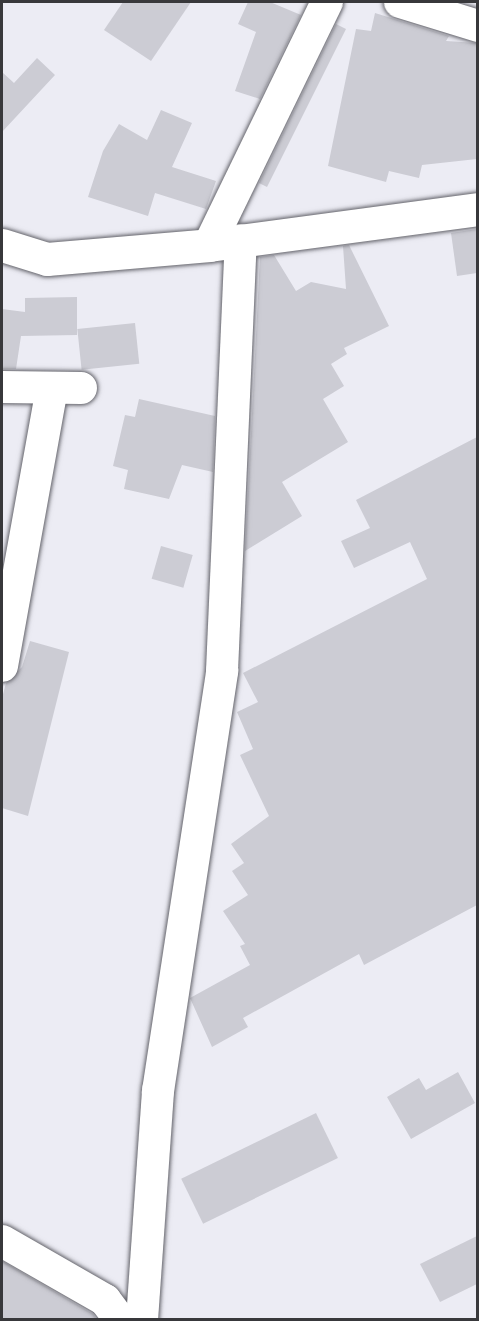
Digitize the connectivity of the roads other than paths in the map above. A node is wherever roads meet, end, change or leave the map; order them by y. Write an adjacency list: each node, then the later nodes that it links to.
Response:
1 (327, 2): 7 (street)
2 (400, 2): 3 (street)
3 (477, 26)
4 (477, 209): 5 (main road)
5 (241, 240): 7 (main road); 12 (street)
6 (2, 245): 7 (main road)
7 (208, 245)
8 (2, 387): 9 (street)
9 (2, 666)
10 (2, 1241): 11 (street)
11 (120, 1320)
12 (142, 1320)

